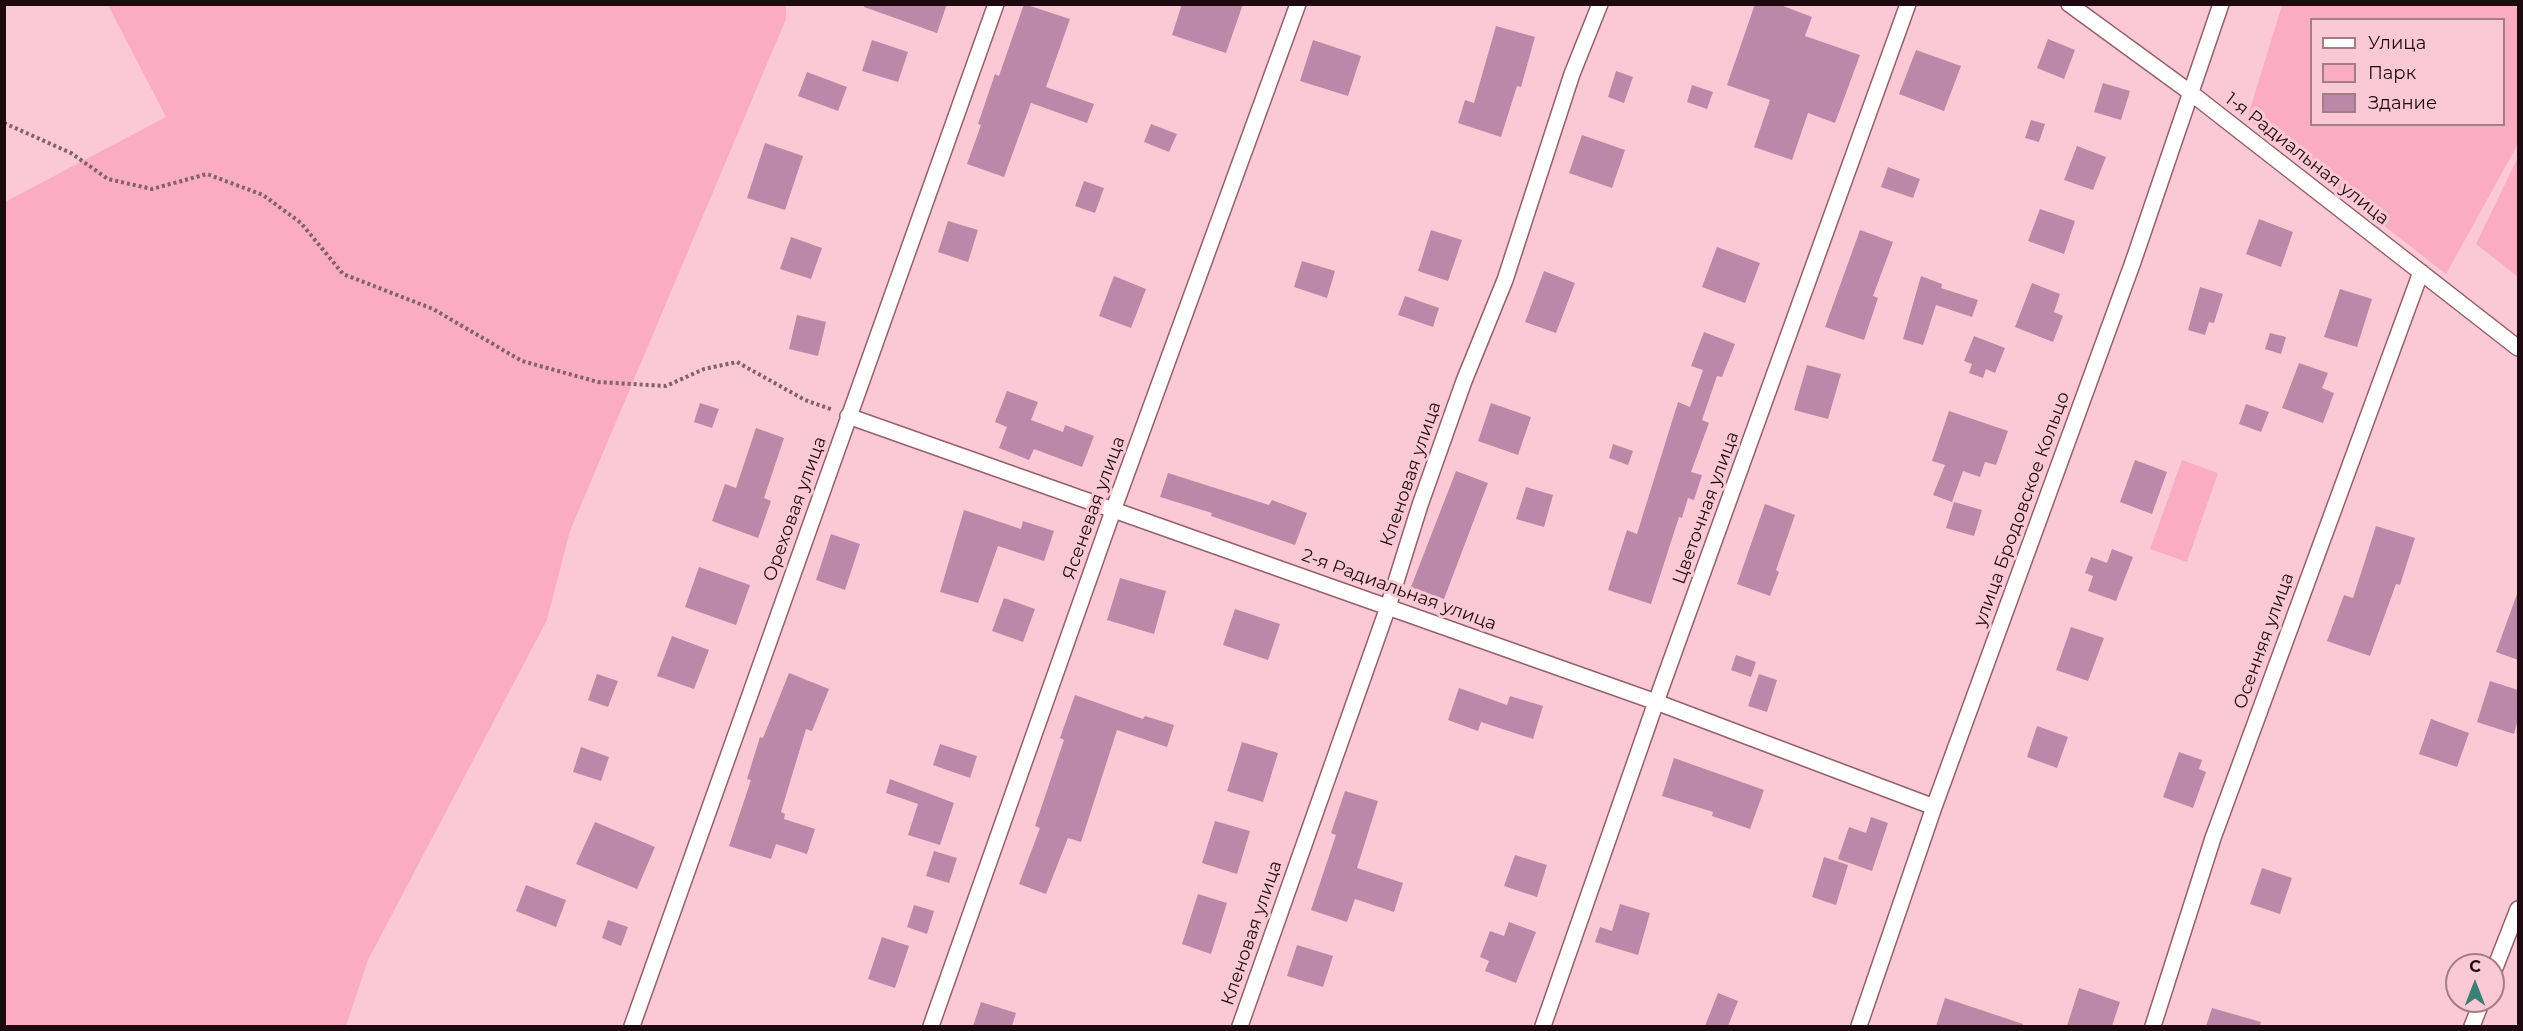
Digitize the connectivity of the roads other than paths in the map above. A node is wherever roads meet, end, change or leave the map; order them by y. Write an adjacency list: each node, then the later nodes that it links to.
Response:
1 (996, 4): 10 (street, Ореховая улица)
2 (1298, 4): 11 (street, Ясеневая улица)
3 (1600, 4): 12 (street, Кленовая улица)
4 (1908, 4): 13 (street, Цветочная улица)
5 (2069, 4): 7 (street, 1-я Радиальная улица)
6 (2221, 4): 7 (street, улица Бродовское Кольцо)
7 (2191, 93): 8 (street, 1-я Радиальная улица); 14 (street, улица Бродовское Кольцо)
8 (2421, 273): 9 (street, 1-я Радиальная улица); 22 (street, Осенняя улица)
9 (2518, 348)
10 (848, 416): 11 (street, 2-я Радиальная улица); 17 (street, Ореховая улица)
11 (1114, 508): 12 (street, 2-я Радиальная улица); 18 (street, Ясеневая улица)
12 (1388, 607): 13 (street, 2-я Радиальная улица); 19 (street, Кленовая улица)
13 (1656, 702): 14 (street, 2-я Радиальная улица); 20 (street, Цветочная улица)
14 (1934, 807): 21 (street, улица Бродовское Кольцо)
15 (2518, 909): 16 (street)
16 (2501, 953)
17 (632, 1026)
18 (931, 1026)
19 (1240, 1026)
20 (1543, 1026)
21 (1859, 1026)
22 (2153, 1026)

